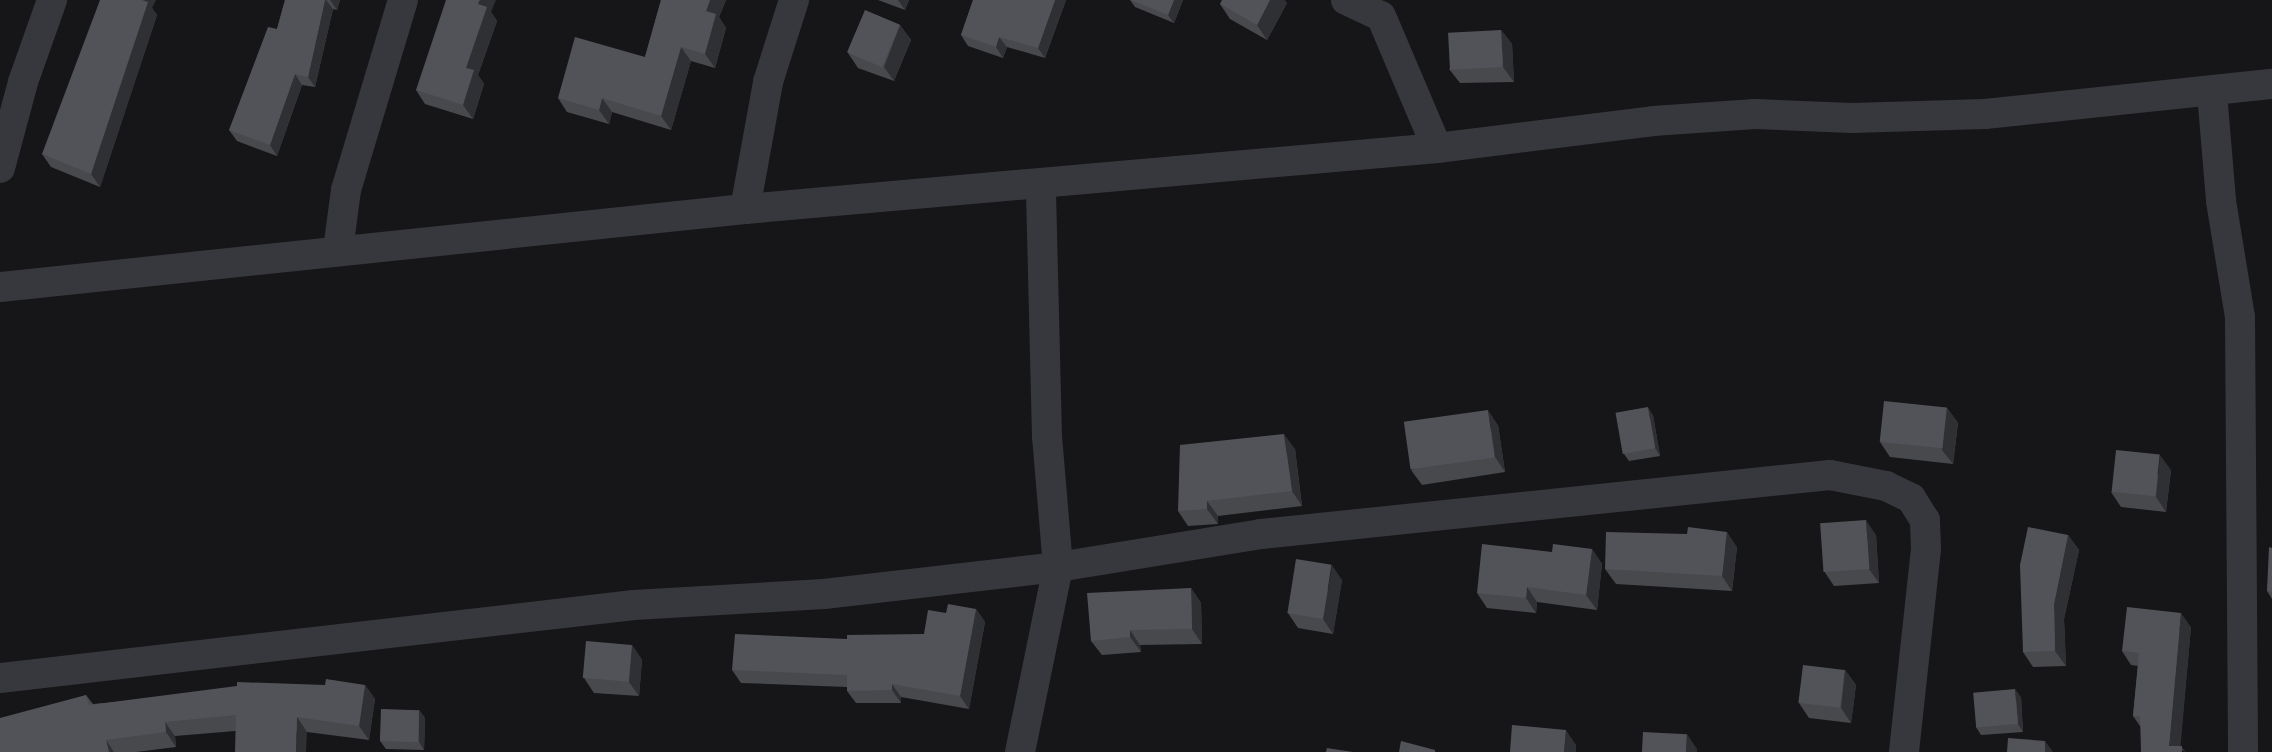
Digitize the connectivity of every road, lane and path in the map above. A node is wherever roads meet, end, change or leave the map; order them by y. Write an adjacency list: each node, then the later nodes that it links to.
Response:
1 (52, 0): 9 (street)
2 (403, 0): 12 (street)
3 (794, 0): 11 (street)
4 (1346, 0): 5 (street)
5 (1384, 8): 8 (street)
6 (2272, 84): 7 (street)
7 (2212, 93): 8 (street); 18 (street)
8 (1437, 148): 10 (street)
9 (0, 168)
10 (1041, 186): 11 (street); 14 (street)
11 (744, 209): 12 (street)
12 (338, 250): 13 (street)
13 (0, 288)
14 (1058, 567): 15 (street); 16 (street); 17 (street)
15 (0, 678)
16 (1020, 752)
17 (1904, 752)
18 (2243, 752)

